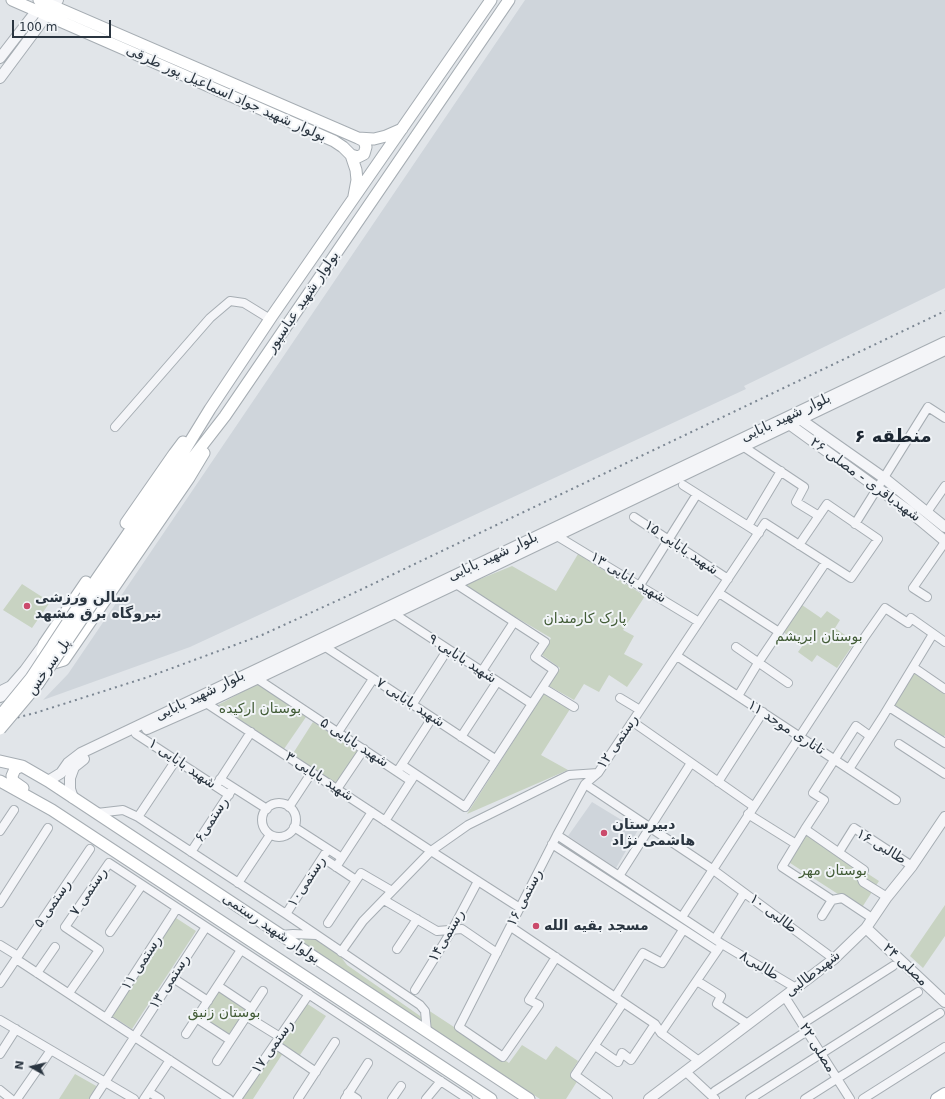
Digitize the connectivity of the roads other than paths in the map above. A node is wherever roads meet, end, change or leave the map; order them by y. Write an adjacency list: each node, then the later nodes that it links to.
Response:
1 (12, 0): 4 (main road, بولوار شهید جواد اسماعیل پور طرقی)
2 (491, 0): 7 (main road, بولوار شهید عباسپور)
3 (509, 0): 15 (main road, بولوار شهید عباسپور)
4 (46, 5): 5 (street); 6 (street); 8 (main road, بولوار شهید جواد اسماعیل پور طرقی); 9 (main road, بولوار شهید جواد اسماعیل پور طرقی)
5 (0, 58)
6 (0, 78)
7 (404, 128): 8 (main road, بولوار شهید جواد اسماعیل پور طرقی); 10 (main road, بولوار شهید عباسپور)
8 (358, 138): 9 (main road)
9 (351, 156): 10 (main road)
10 (354, 199): 11 (main road, بولوار شهید عباسپور)
11 (270, 319): 14 (main road, بولوار شهید عباسپور); 18 (street)
12 (945, 342): 16 (street, بلوار شهید بابایی)
13 (945, 350): 16 (street, بلوار شهید بابایی)
14 (210, 409): 43 (main road, بولوار شهید عباسپور); 50 (main road)
15 (225, 416): 43 (main road, بولوار شهید عباسپور); 55 (main road)
16 (793, 418): 19 (street, بلوار شهید بابایی); 21 (street); 24 (street, شهیدباقری - مصلی ۲۶); 103 (street, بلوار شهید بابایی)
17 (945, 418): 21 (street)
18 (115, 427)
19 (744, 447): 20 (street); 33 (street, بلوار شهید بابایی)
20 (781, 471): 27 (street); 30 (street)
21 (884, 478): 24 (street); 26 (street)
22 (683, 484): 25 (street)
23 (945, 486): 26 (street)
24 (878, 488): 29 (street); 35 (street, شهیدباقری - مصلی ۲۶)
25 (697, 494): 30 (street); 34 (street)
26 (928, 512): 31 (street)
27 (819, 516): 29 (street); 36 (street)
28 (634, 517): 34 (street, شهید بابایی ۱۵)
29 (855, 524): 37 (street)
30 (748, 526): 32 (street)
31 (945, 527)
32 (759, 533): 36 (street, رستمی ۱۲); 38 (street, رستمی ۱۲)
33 (557, 536): 39 (street, بلوار شهید بابایی); 40 (street, شهید بابایی ۱۳)
34 (668, 540): 38 (street, شهید بابایی ۱۵); 40 (street)
35 (945, 542): 42 (street)
36 (799, 545): 37 (street)
37 (826, 562): 47 (street)
38 (728, 579): 41 (street, رستمی ۱۲)
39 (456, 584): 44 (street, بلوار شهید بابایی); 45 (street)
40 (640, 585): 46 (street, شهید بابایی ۱۳)
41 (719, 593): 46 (street, رستمی ۱۲); 47 (street)
42 (927, 597)
43 (89, 599): 76 (main road, پل سرخس, bridge); 79 (main road, پل سرخس, bridge)
44 (393, 613): 51 (street, بلوار شهید بابایی); 53 (street, شهید بابایی ۹)
45 (514, 622): 58 (street); 63 (street)
46 (699, 622): 54 (street, رستمی ۱۲)
47 (779, 632): 56 (street)
48 (933, 634): 49 (street); 57 (street); 83 (street)
49 (945, 642)
50 (44, 644): 55 (main road); 65 (street)
51 (324, 646): 59 (street, بلوار شهید بابایی); 60 (street, شهید بابایی ۷)
52 (736, 648): 56 (street)
53 (448, 649): 58 (street, شهید بابایی ۹); 70 (street)
54 (677, 656): 66 (street, تاتاری موحد ۱۱); 74 (street, رستمی ۱۲)
55 (64, 660): 67 (street)
56 (758, 663): 62 (street); 66 (street)
57 (913, 667): 64 (street); 73 (street)
58 (482, 671): 61 (street, شهید بابایی ۹)
59 (256, 678): 69 (street, بلوار شهید بابایی); 81 (street, شهید بابایی ۵)
60 (373, 679): 70 (street, شهید بابایی ۷); 81 (street)
61 (497, 682): 71 (street, شهید بابایی ۹); 85 (street)
62 (788, 684)
63 (543, 688): 71 (street); 72 (street)
64 (945, 689)
65 (0, 691)
66 (738, 696): 75 (street, تاتاری موحد ۱۱)
67 (0, 697)
68 (620, 698): 74 (street)
69 (206, 703): 80 (street, شهید بابایی ۳); 82 (street, بلوار شهید بابایی)
70 (412, 704): 77 (street, شهید بابایی ۷)
71 (532, 704): 90 (street)
72 (574, 706)
73 (889, 707): 84 (street); 86 (street)
74 (640, 710): 78 (street, رستمی ۱۲)
75 (763, 712): 83 (street, تاتاری موحد ۱۱); 104 (street)
76 (0, 716)
77 (432, 718): 85 (street, شهید بابایی ۷); 95 (street)
78 (633, 722): 93 (street); 98 (street, رستمی ۱۲)
79 (0, 729)
80 (251, 732): 97 (street, شهید بابایی ۳); 101 (street)
81 (338, 732): 88 (street, شهید بابایی ۵)
82 (136, 734): 89 (street, شهید بابایی ۱); 110 (street, بلوار شهید بابایی)
83 (799, 736): 91 (street, تاتاری موحد ۱۱); 112 (street)
84 (870, 736): 91 (street); 96 (street)
85 (461, 737): 90 (street, شهید بابایی ۷)
86 (945, 743)
87 (899, 744): 99 (street)
88 (364, 749): 95 (street, شهید بابایی ۵); 108 (street)
89 (176, 760): 106 (street, شهید بابایی ۱); 120 (street)
90 (496, 760): 100 (street, شهید بابایی ۵)
91 (834, 760): 96 (street, تاتاری موحد ۱۱); 126 (street)
92 (4, 763): 94 (main road, بولوار شهید رستمی)
93 (691, 763): 104 (street); 125 (street)
94 (22, 766): 103 (main road, بولوار شهید رستمی); 116 (main road)
95 (399, 768): 100 (street, شهید بابایی ۵)
96 (849, 769): 111 (street, تاتاری موحد ۱۱)
97 (312, 772): 108 (street, شهید بابایی ۳); 113 (street)
98 (598, 773): 105 (street, رستمی ۱۶); 134 (street, رستمی ۱۲)
99 (945, 774)
100 (413, 777): 122 (street)
101 (220, 779): 106 (street); 107 (street)
102 (0, 781): 116 (main road, بولوار شهید رستمی)
103 (48, 781): 110 (main road, بولوار شهید رستمی)
104 (718, 782): 112 (street)
105 (585, 784): 125 (street, طالبی ۱۰); 129 (street, رستمی ۱۶)
106 (216, 786): 109 (street, شهید بابایی ۱)
107 (233, 788): 109 (street, رستمی۶); 114 (street)
108 (337, 789): 117 (street, شهید بابایی ۳)
109 (229, 795): 135 (street, رستمی۶)
110 (73, 798): 118 (main road, بولوار شهید رستمی)
111 (896, 800)
112 (753, 806): 119 (street)
113 (289, 807): 114 (street); 123 (street)
114 (266, 809): 128 (street)
115 (14, 810): 127 (street)
116 (52, 810): 247 (main road, بولوار شهید رستمی)
117 (372, 812): 122 (street, شهید بابایی ۳); 138 (street)
118 (97, 813): 120 (street); 167 (main road, بولوار شهید رستمی)
119 (748, 814): 131 (street); 141 (street)
120 (138, 817): 135 (street)
121 (945, 817): 139 (street, شهیدطالبی)
122 (385, 821): 134 (street, شهید بابایی ۳)
123 (294, 827): 128 (street); 133 (street)
124 (48, 828): 152 (street)
125 (649, 828): 141 (street, طالبی ۱۰); 142 (street)
126 (805, 829): 131 (street); 136 (street)
127 (0, 831)
128 (270, 835): 145 (street)
129 (557, 835): 130 (street, رستمی ۱۶); 142 (street, طالبی۸)
130 (552, 844): 154 (street, رستمی ۱۶); 165 (street)
131 (796, 844): 151 (street)
132 (90, 849): 178 (street, رستمی ۵)
133 (328, 850): 137 (street, رستمی۱۰); 138 (street)
134 (431, 851): 144 (street, شهید بابایی ۳); 147 (street, رستمی ۱۲)
135 (191, 852): 145 (street)
136 (838, 852): 139 (street, طالبی ۱۶); 149 (street)
137 (323, 858): 140 (street); 155 (street, رستمی۱۰)
138 (342, 858): 140 (street)
139 (912, 866): 149 (street, شهیدطالبی)
140 (336, 867): 143 (street)
141 (712, 869): 148 (street, طالبی ۱۰); 157 (street)
142 (619, 876): 157 (street, طالبی۸)
143 (356, 880): 147 (street); 160 (street)
144 (478, 881): 154 (street, شهید بابایی ۳); 164 (street, رستمی۱۴)
145 (238, 883): 155 (street)
146 (142, 885): 153 (street); 166 (street); 190 (street, رستمی ۷)
147 (392, 891): 150 (street, رستمی ۱۲)
148 (744, 893): 169 (street); 179 (street, طالبی ۱۰)
149 (887, 897): 158 (street, شهیدطالبی)
150 (384, 900): 159 (street); 175 (street, رستمی ۱۲)
151 (832, 900): 156 (street); 158 (street)
152 (0, 903)
153 (177, 908): 161 (street); 200 (street, رستمی ۱۱)
154 (520, 908): 162 (street, رستمی ۱۶)
155 (286, 914): 168 (street)
156 (822, 916)
157 (682, 917): 169 (street, طالبی۸)
158 (872, 918): 163 (street, شهیدطالبی)
159 (417, 919): 164 (street); 172 (street)
160 (328, 923)
161 (206, 927): 173 (street); 182 (street, رستمی ۱۳)
162 (511, 927): 176 (street, رستمی ۱۶); 177 (street)
163 (866, 928): 179 (street, شهیدطالبی); 195 (street, مصلی ۲۴)
164 (452, 930): 176 (street); 187 (street, رستمی۱۴)
165 (684, 930): 174 (street); 193 (street)
166 (110, 932)
167 (280, 935): 168 (street); 207 (main road, بولوار شهید رستمی)
168 (317, 935): 175 (street)
169 (719, 941): 174 (street); 186 (street, طالبی۸)
170 (0, 945): 178 (street)
171 (55, 947): 181 (street)
172 (397, 949)
173 (241, 950): 185 (street); 191 (street)
174 (717, 951): 183 (street)
175 (341, 952): 207 (street)
176 (497, 952): 177 (street, رستمی ۱۶)
177 (556, 957): 193 (street)
178 (17, 958): 181 (street); 184 (street, رستمی ۵)
179 (834, 960): 186 (street, شهیدطالبی)
180 (893, 966): 205 (street)
181 (37, 973): 190 (street)
182 (173, 978): 194 (street); 210 (street, رستمی ۱۳)
183 (696, 981): 204 (street); 208 (street)
184 (0, 983)
185 (218, 986): 194 (street); 197 (street)
186 (796, 988): 192 (street, شهیدطالبی)
187 (415, 990)
188 (263, 991): 197 (street)
189 (918, 992): 219 (street)
190 (69, 993): 200 (street)
191 (309, 994): 211 (street, رستمی ۱۷); 227 (street)
192 (785, 996): 204 (street, شهیدطالبی); 205 (street, مصلی ۲۲)
193 (615, 997): 196 (street)
194 (208, 1001): 201 (street)
195 (945, 1002)
196 (623, 1003): 203 (street); 215 (street)
197 (251, 1008): 199 (street)
198 (940, 1013): 226 (street)
199 (246, 1016): 211 (street); 212 (street)
200 (106, 1018): 210 (street)
201 (196, 1018): 209 (street); 212 (street)
202 (0, 1020): 206 (street)
203 (655, 1024): 208 (street); 215 (street)
204 (748, 1024): 222 (street, شهیدطالبی)
205 (804, 1028): 219 (street, مصلی ۲۲); 233 (street)
206 (16, 1029): 217 (street); 218 (street)
207 (427, 1032): 248 (main road, بولوار شهید رستمی)
208 (661, 1033): 222 (street)
209 (186, 1034)
210 (135, 1037): 220 (street); 228 (street, رستمی ۱۳)
211 (280, 1037): 214 (street, رستمی ۱۷)
212 (230, 1040): 221 (street)
213 (335, 1042): 224 (street)
214 (275, 1044): 224 (street); 242 (street, رستمی ۱۷)
215 (595, 1046): 249 (street)
216 (945, 1047): 254 (street)
217 (51, 1050): 228 (street); 237 (street)
218 (0, 1054)
219 (821, 1054): 226 (street, مصلی ۲۲); 251 (street)
220 (170, 1060): 232 (street); 241 (street)
221 (216, 1061)
222 (699, 1061): 225 (street, شهیدطالبی)
223 (368, 1062): 234 (street)
224 (316, 1072): 235 (street)
225 (685, 1072): 233 (street); 250 (street, شهیدطالبی)
226 (837, 1079): 252 (street); 253 (street, مصلی ۲۲)
227 (440, 1081): 245 (street); 246 (street)
228 (105, 1082): 238 (street, رستمی ۱۳); 239 (street)
229 (401, 1086): 244 (street)
230 (0, 1090): 236 (street)
231 (945, 1094): 255 (main road)
232 (146, 1095): 240 (street)
233 (715, 1095)
234 (346, 1096): 243 (street)
235 (303, 1097)
236 (11, 1099)
237 (17, 1099)
238 (94, 1099)
239 (134, 1099)
240 (160, 1099)
241 (230, 1099)
242 (237, 1099)
243 (357, 1099)
244 (392, 1099)
245 (426, 1099)
246 (468, 1099)
247 (491, 1099)
248 (529, 1099)
249 (608, 1099)
250 (649, 1099)
251 (750, 1099)
252 (805, 1099)
253 (850, 1099)
254 (863, 1099)
255 (937, 1099)

